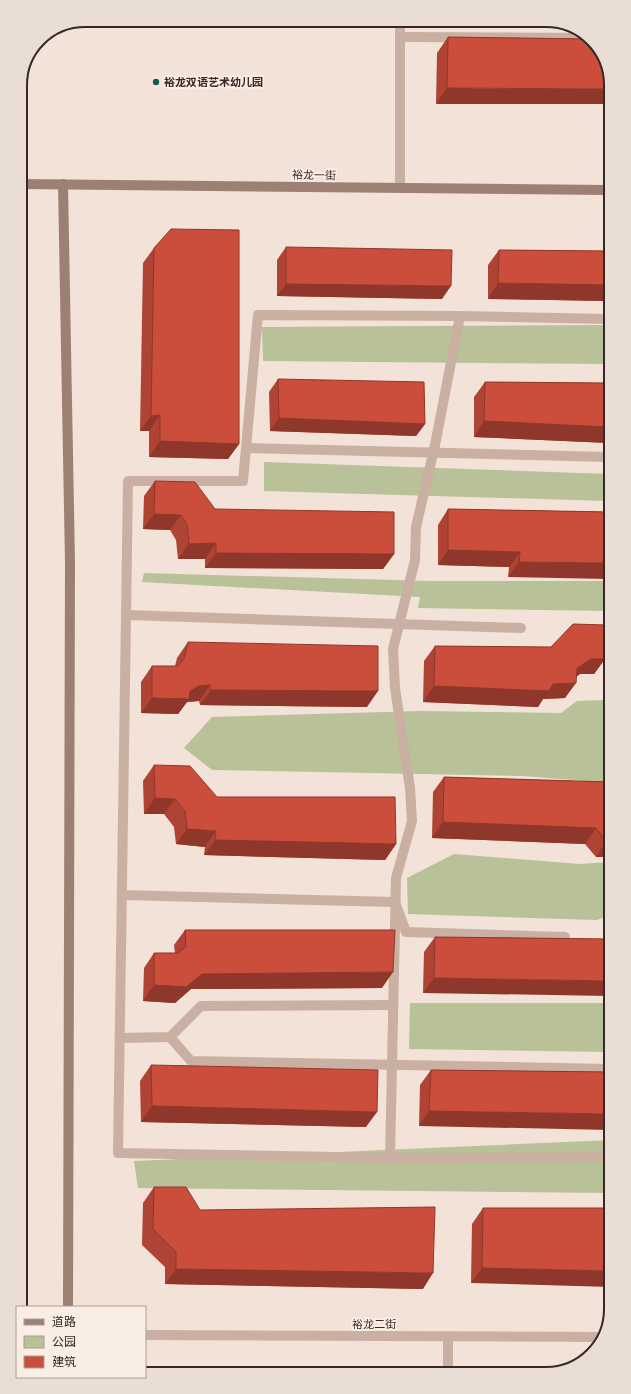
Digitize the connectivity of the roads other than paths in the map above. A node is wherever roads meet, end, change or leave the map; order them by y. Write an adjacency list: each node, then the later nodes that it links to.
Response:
1 (400, 27): 2 (street)
2 (400, 37): 3 (street); 6 (street)
3 (579, 38)
4 (27, 184): 5 (street, 裕龙一街)
5 (63, 184): 6 (street, 裕龙一街); 26 (street)
6 (400, 188): 7 (street, 裕龙一街)
7 (604, 190)
8 (460, 316): 9 (street); 10 (street); 11 (street)
9 (604, 319)
10 (246, 448): 11 (street); 13 (street)
11 (433, 453): 12 (street); 14 (street)
12 (604, 457)
13 (126, 615): 14 (street); 16 (street)
14 (399, 624): 15 (street); 17 (street)
15 (521, 628)
16 (122, 894): 17 (street); 21 (street)
17 (395, 902): 18 (street); 19 (street)
18 (565, 937)
19 (393, 1005): 20 (street); 22 (street)
20 (170, 1037): 21 (street); 22 (street)
21 (120, 1038): 25 (street)
22 (392, 1065): 23 (street); 25 (street)
23 (604, 1069)
24 (604, 1157): 25 (street)
25 (390, 1158)
26 (68, 1306)
27 (146, 1335): 28 (street, 裕龙二街)
28 (448, 1336): 29 (street, 裕龙二街); 30 (street)
29 (597, 1337)
30 (448, 1367)

